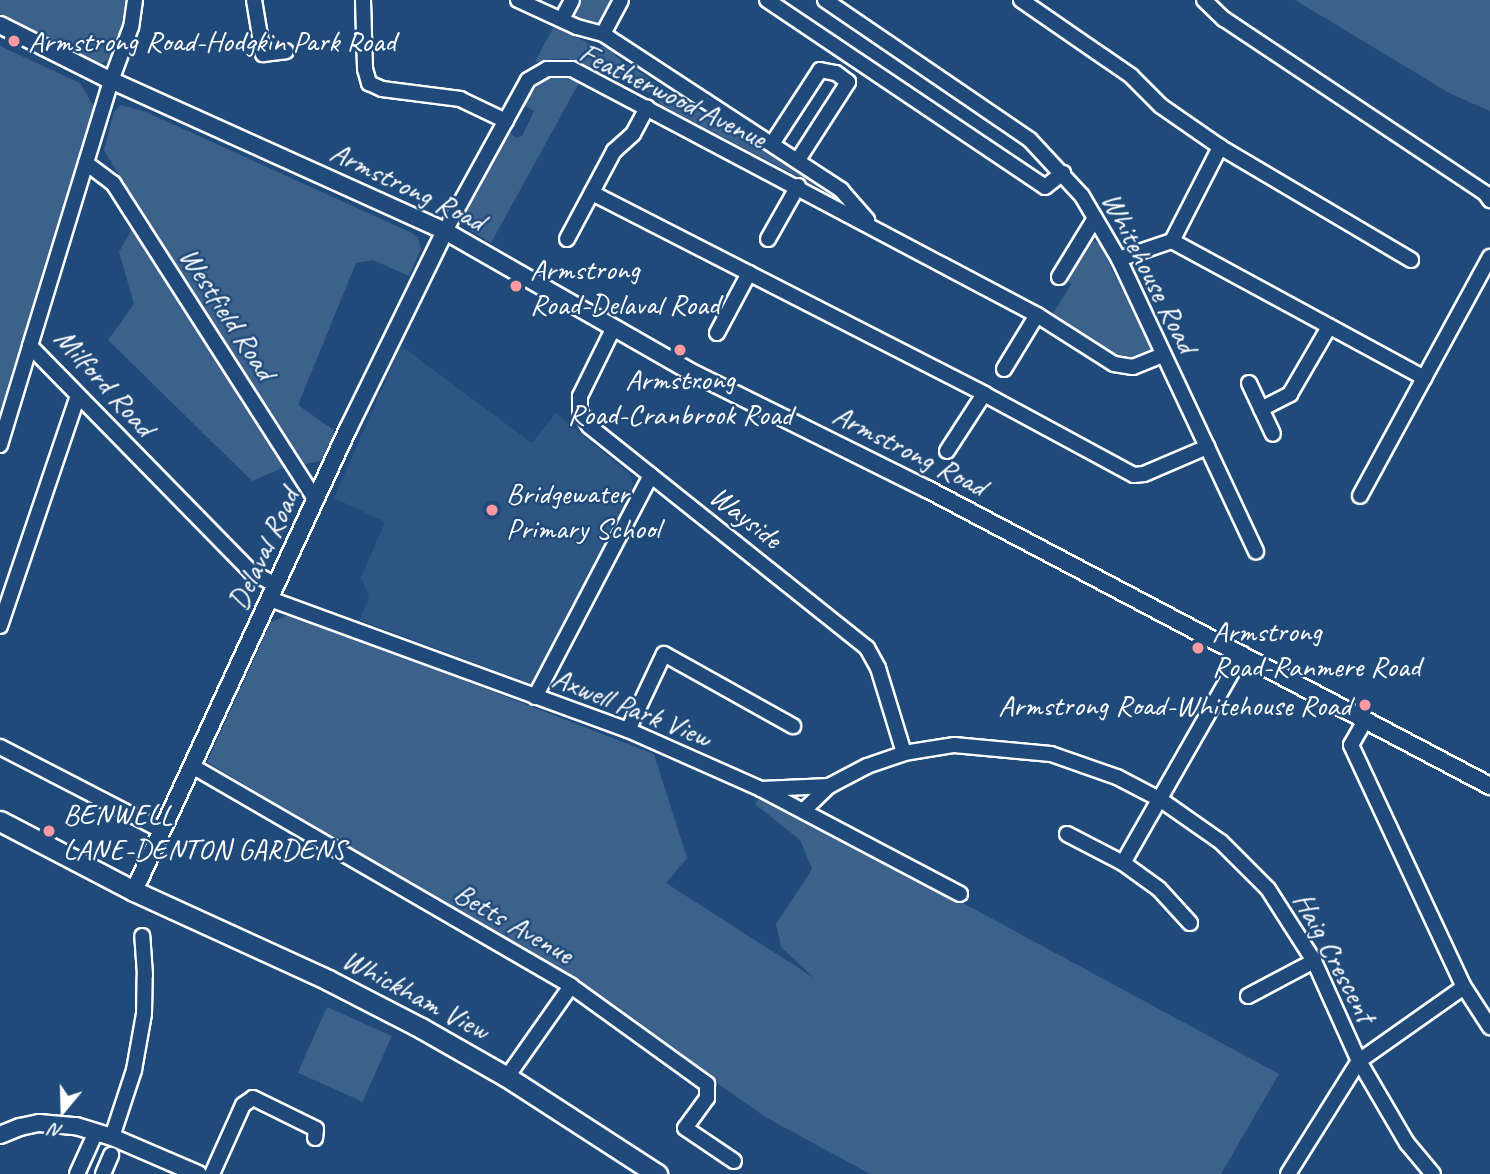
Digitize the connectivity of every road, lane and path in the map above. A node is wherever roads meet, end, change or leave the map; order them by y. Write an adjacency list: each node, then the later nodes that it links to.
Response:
1 (135, 0): 16 (street, Milford Road)
2 (254, 0): 3 (street); 15 (street)
3 (260, 0)
4 (363, 0): 18 (street)
5 (518, 0): 12 (street)
6 (572, 0): 12 (street, Featherwood Avenue)
7 (621, 0): 14 (street, Featherwood Avenue)
8 (767, 0): 23 (street)
9 (825, 0): 23 (street, Whitehouse Road)
10 (1021, 0): 20 (street)
11 (1203, 0): 26 (street)
12 (562, 19): 14 (street, Featherwood Avenue)
13 (0, 25): 16 (street, Armstrong Road)
14 (603, 34): 19 (street, Featherwood Avenue)
15 (286, 51)
16 (111, 80): 22 (street, Milford Road); 29 (street, Armstrong Road)
17 (647, 108): 18 (street, Featherwood Avenue); 24 (street, Featherwood Avenue); 25 (street)
18 (506, 121): 29 (street, Featherwood Avenue)
19 (772, 144): 21 (street, Featherwood Avenue); 21 (street, Featherwood Avenue)
20 (1220, 147): 32 (street); 35 (street)
21 (798, 160): 28 (street, Featherwood Avenue)
22 (86, 163): 42 (street, Milford Road); 56 (street, Westfield Road)
23 (1063, 173): 27 (street, Whitehouse Road)
24 (798, 186): 28 (street, Featherwood Avenue); 31 (street)
25 (592, 193): 30 (street); 36 (street)
26 (1490, 200)
27 (1095, 218): 34 (street, Whitehouse Road); 37 (street)
28 (875, 228): 38 (street, Featherwood Avenue)
29 (445, 231): 40 (street, Armstrong Road); 56 (street, Delaval Road)
30 (567, 239)
31 (768, 239)
32 (1172, 242): 34 (street); 39 (street)
33 (1490, 257): 45 (street)
34 (1119, 259): 43 (street, Whitehouse Road)
35 (1411, 260)
36 (749, 273): 41 (street); 47 (street)
37 (1059, 277)
38 (1037, 315): 43 (street, Featherwood Avenue); 44 (street)
39 (1329, 327): 45 (street); 49 (street)
40 (613, 329): 54 (street, Wayside); 60 (street, Armstrong Road)
41 (717, 333)
42 (30, 346): 48 (street, Milford Road); 51 (street)
43 (1163, 355): 52 (street, Whitehouse Road)
44 (1004, 369)
45 (1424, 378): 55 (street)
46 (1249, 383): 49 (street)
47 (987, 395): 52 (street); 53 (street)
48 (78, 396): 58 (street, Milford Road); 59 (street)
49 (1261, 409): 50 (street)
50 (1273, 435)
51 (0, 445)
52 (1207, 447): 57 (street, Whitehouse Road)
53 (947, 452)
54 (651, 475): 61 (street); 66 (street, Wayside)
55 (1360, 496)
56 (316, 500): 58 (street, Delaval Road)
57 (1256, 552)
58 (274, 592): 61 (street, Axwell Park View); 67 (street, Delaval Road)
59 (0, 626)
60 (1242, 654): 62 (street, Armstrong Road); 71 (street)
61 (535, 697): 64 (street, Axwell Park View)
62 (1366, 719): 69 (street, Armstrong Road); 83 (street)
63 (793, 726): 64 (street)
64 (628, 730): 70 (street, Axwell Park View)
65 (0, 747): 74 (street)
66 (904, 753): 68 (street, Haig Crescent); 71 (street, Haig Crescent)
67 (192, 766): 74 (street, Delaval Road); 82 (street, Betts Avenue)
68 (829, 786): 70 (street, Haig Crescent); 72 (street)
69 (1490, 786)
70 (761, 789): 72 (street, Axwell Park View)
71 (1161, 800): 76 (street); 81 (street, Haig Crescent)
72 (803, 811): 78 (street, Axwell Park View)
73 (0, 821): 77 (main road, Whickham View)
74 (161, 830): 77 (street, Delaval Road)
75 (1067, 834): 76 (street)
76 (1123, 863): 79 (street)
77 (134, 891): 87 (main road, Whickham View)
78 (960, 894)
79 (1190, 923)
80 (142, 936): 90 (street)
81 (1314, 961): 84 (street); 86 (street, Haig Crescent)
82 (571, 986): 87 (street); 93 (street, Betts Avenue)
83 (1464, 987): 85 (street); 86 (street)
84 (1248, 996)
85 (1490, 1027)
86 (1359, 1061): 99 (street); 100 (street, Haig Crescent)
87 (508, 1077): 98 (main road, Whickham View)
88 (96, 1132): 89 (street); 90 (street); 94 (street)
89 (0, 1135)
90 (112, 1137): 96 (street)
91 (315, 1138): 97 (street)
92 (111, 1155): 95 (street)
93 (734, 1161)
94 (77, 1174)
95 (103, 1174)
96 (198, 1174)
97 (212, 1174)
98 (657, 1174)
99 (1289, 1174)
100 (1433, 1174)

